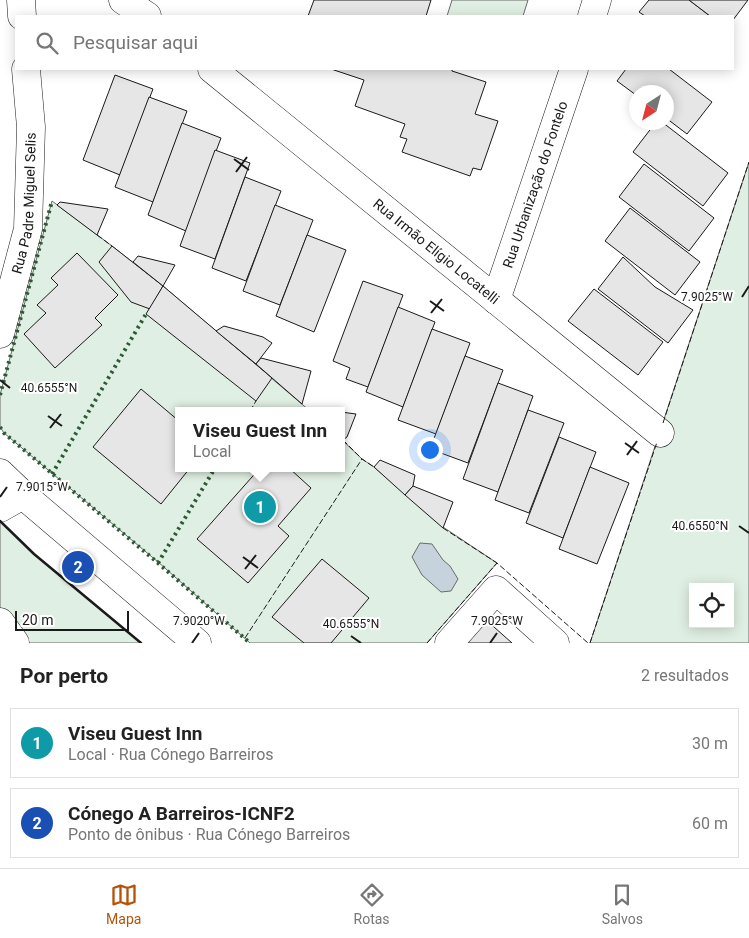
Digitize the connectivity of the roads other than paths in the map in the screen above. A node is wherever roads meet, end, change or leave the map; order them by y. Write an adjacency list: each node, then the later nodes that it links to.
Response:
1 (21, 0): 4 (street)
2 (123, 0): 5 (street)
3 (597, 0): 6 (street)
4 (22, 15)
5 (146, 15)
6 (592, 15)
7 (26, 70): 11 (street, Rua Padre Miguel Selis)
8 (213, 70): 10 (street, Rua Irmão Elígio Locatelli)
9 (574, 70): 10 (street, Rua Urbanização do Fontelo)
10 (496, 300): 12 (street, Rua Irmão Elígio Locatelli)
11 (0, 334)
12 (660, 433)
13 (0, 473): 14 (street)
14 (11, 501): 17 (street)
15 (0, 622): 16 (street)
16 (15, 643)
17 (197, 643)
18 (449, 643): 19 (street)
19 (555, 643)

